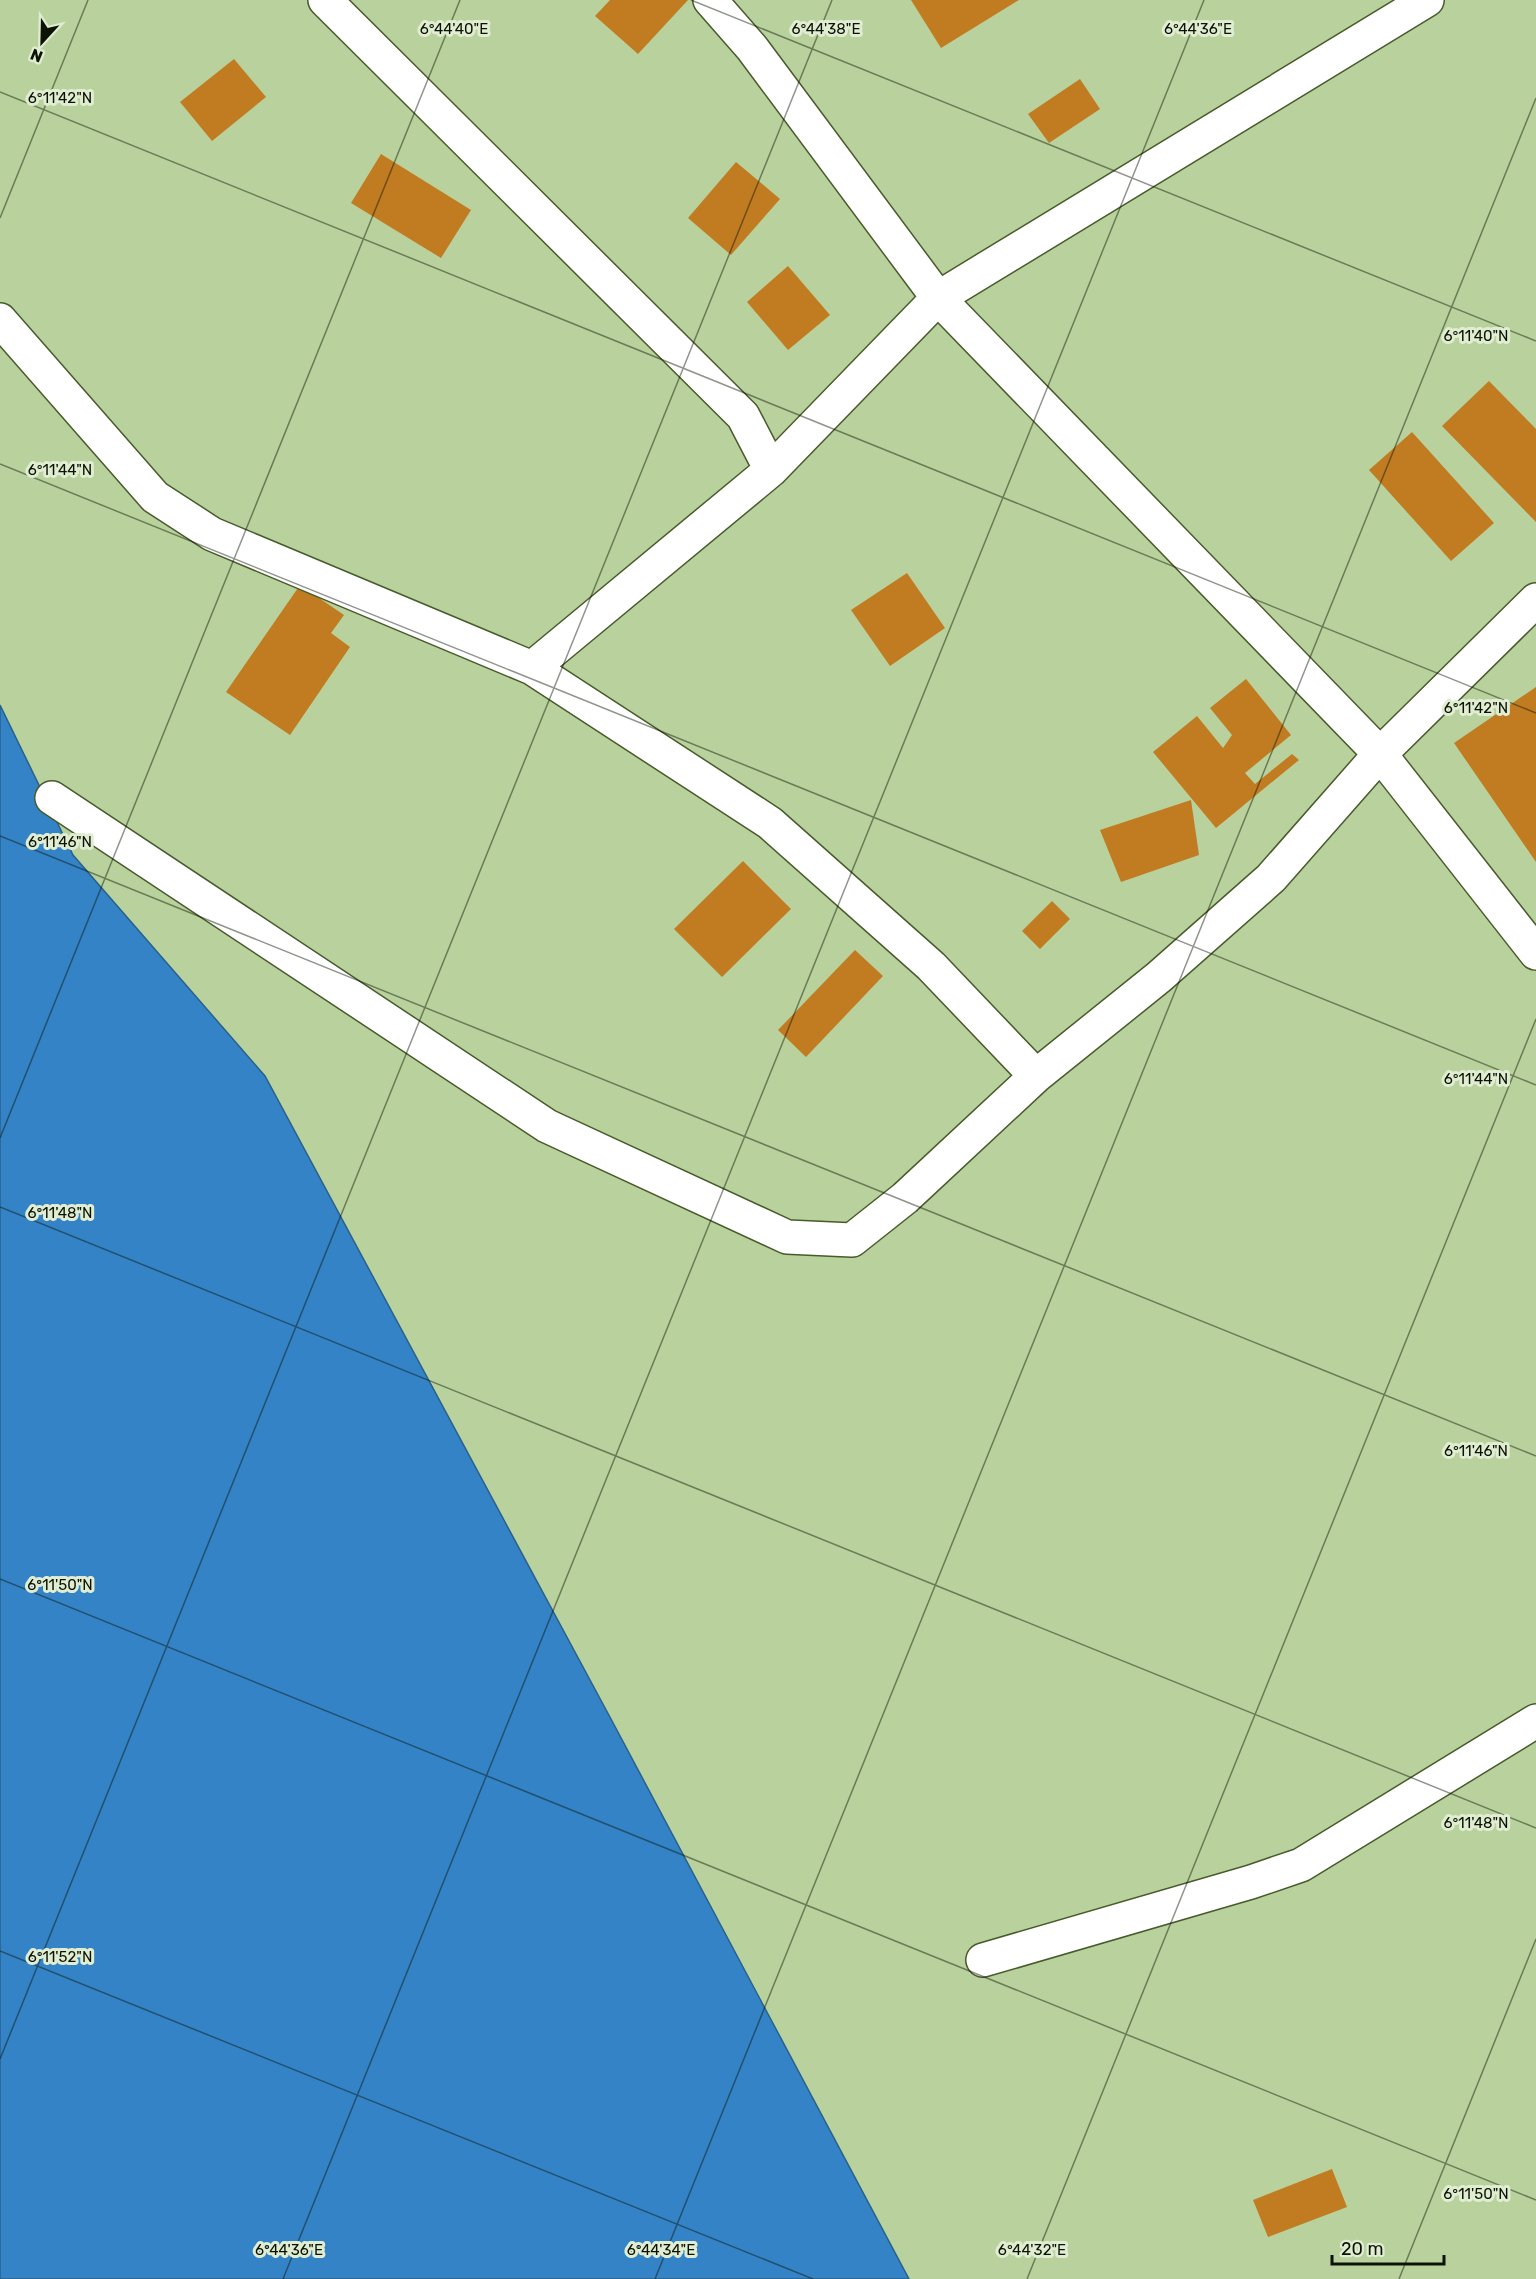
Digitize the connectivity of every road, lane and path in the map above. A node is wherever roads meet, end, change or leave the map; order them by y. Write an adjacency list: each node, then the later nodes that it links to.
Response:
1 (326, 0): 6 (street)
2 (710, 0): 4 (street)
3 (1427, 0): 4 (street)
4 (938, 298): 6 (street); 9 (street)
5 (0, 320): 8 (street)
6 (771, 470): 8 (street)
7 (1536, 600): 9 (street)
8 (532, 668): 12 (street)
9 (1380, 754): 11 (street); 12 (street)
10 (52, 798): 12 (street)
11 (1536, 953)
12 (1036, 1076)
13 (1536, 1721): 14 (street)
14 (982, 1960)

